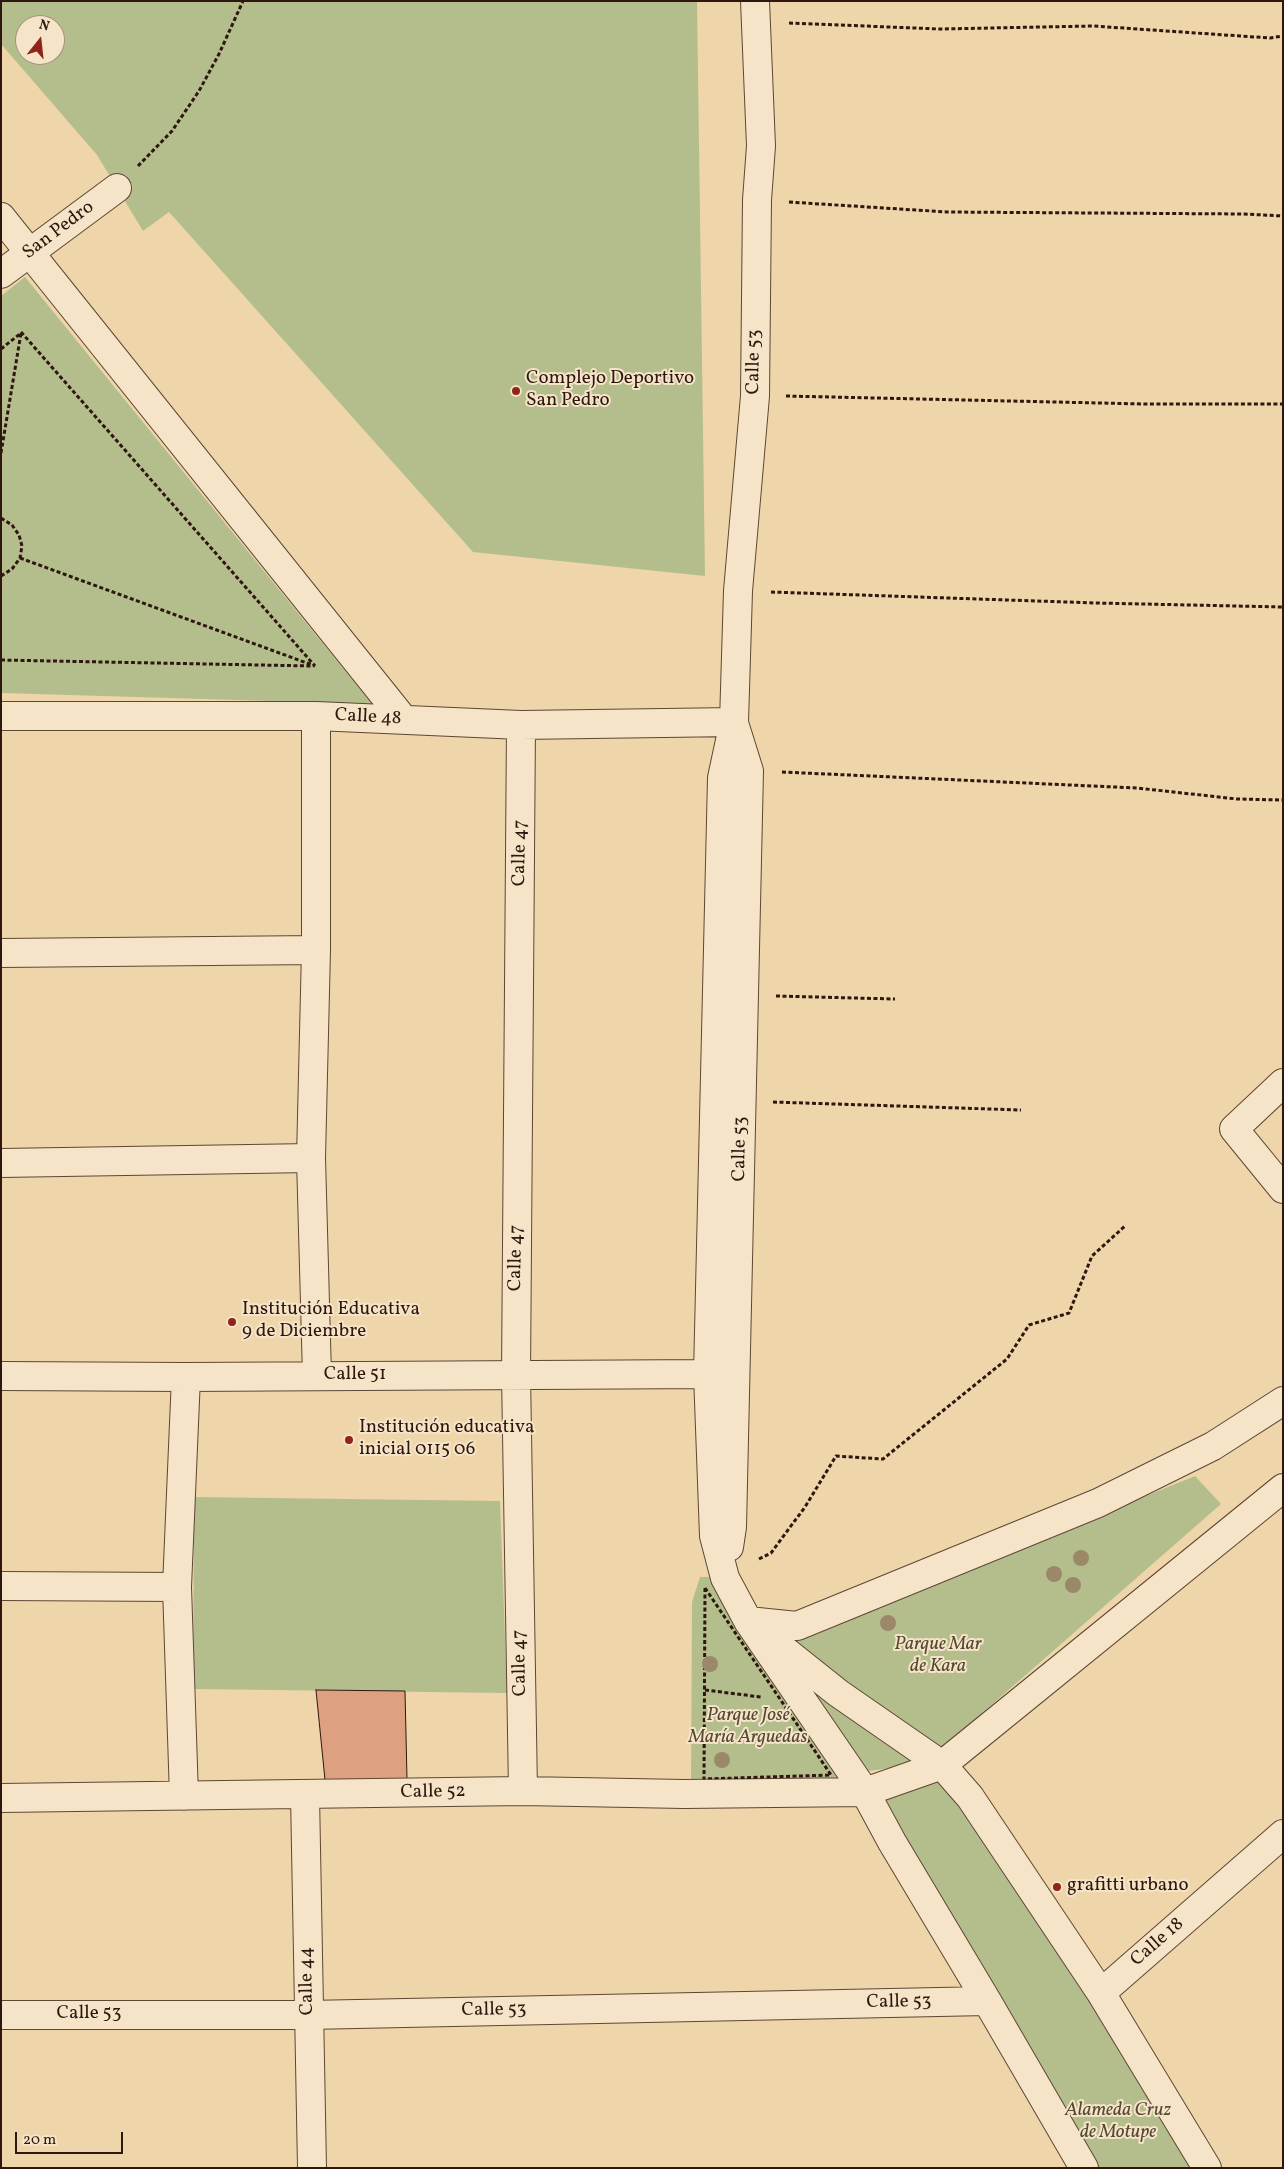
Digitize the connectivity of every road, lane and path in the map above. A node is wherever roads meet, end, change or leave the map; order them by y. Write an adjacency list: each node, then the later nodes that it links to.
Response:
1 (243, 1): 4 (path)
2 (755, 12): 3 (path); 5 (street, Calle 53)
3 (1283, 36)
4 (117, 188): 8 (street, San Pedro)
5 (757, 200): 6 (path); 12 (street, Calle 53)
6 (1283, 216)
7 (1, 218): 8 (street)
8 (29, 252): 9 (street, San Pedro); 24 (street)
9 (1, 274)
10 (21, 332): 11 (path); 14 (path); 21 (path)
11 (1, 349)
12 (754, 396): 13 (path); 18 (street, Calle 53)
13 (1283, 404)
14 (1, 453)
15 (1, 518): 16 (path)
16 (20, 558): 17 (path); 21 (path)
17 (1, 576)
18 (738, 591): 19 (path); 25 (street, Calle 53)
19 (1283, 607)
20 (1, 660): 21 (path)
21 (315, 666)
22 (1, 716): 23 (street, Calle 48)
23 (316, 716): 24 (street, Calle 48); 29 (street)
24 (404, 720): 26 (street, Calle 48)
25 (734, 722): 26 (street, Calle 48); 27 (street, Calle 53); 41 (street, Calle 53)
26 (521, 725): 40 (street, Calle 47)
27 (750, 771): 28 (path); 31 (street, Calle 53)
28 (1283, 800)
29 (316, 950): 30 (street); 36 (street)
30 (1, 953)
31 (745, 994): 32 (path); 34 (street, Calle 53)
32 (895, 999)
33 (1283, 1083): 38 (street)
34 (742, 1101): 35 (path); 47 (street, Calle 53)
35 (1021, 1110)
36 (311, 1158): 37 (street); 43 (street)
37 (1, 1163)
38 (1283, 1189)
39 (1125, 1226): 47 (path)
40 (516, 1374): 41 (street, Calle 51); 43 (street, Calle 51); 54 (street, Calle 47)
41 (708, 1374): 47 (street, Calle 53)
42 (1, 1376): 44 (street, Calle 51)
43 (317, 1376): 44 (street, Calle 51)
44 (186, 1377): 49 (street)
45 (1283, 1401): 50 (street)
46 (1283, 1488): 53 (street, Calle 52)
47 (725, 1578): 50 (street, Calle 53)
48 (1, 1586): 49 (street)
49 (177, 1586): 57 (street)
50 (748, 1622): 53 (street, Calle 53); 55 (street, Calle 53)
51 (704, 1690): 52 (path); 52 (path); 52 (path)
52 (780, 1699)
53 (942, 1765): 55 (street, Calle 52); 60 (street, Calle 53)
54 (523, 1791): 55 (street, Calle 52); 56 (street, Calle 52)
55 (865, 1792): 61 (street, Calle 53)
56 (305, 1795): 57 (street, Calle 52); 63 (street, Calle 44)
57 (184, 1796): 58 (street, Calle 52)
58 (1, 1798)
59 (1283, 1834): 60 (street, Calle 18)
60 (1101, 1993): 66 (street, Calle 53)
61 (988, 2001): 63 (street, Calle 53); 65 (street, Calle 53)
62 (1, 2015): 63 (street, Calle 53)
63 (308, 2015): 64 (street, Calle 44)
64 (312, 2168)
65 (1084, 2168)
66 (1207, 2168)

